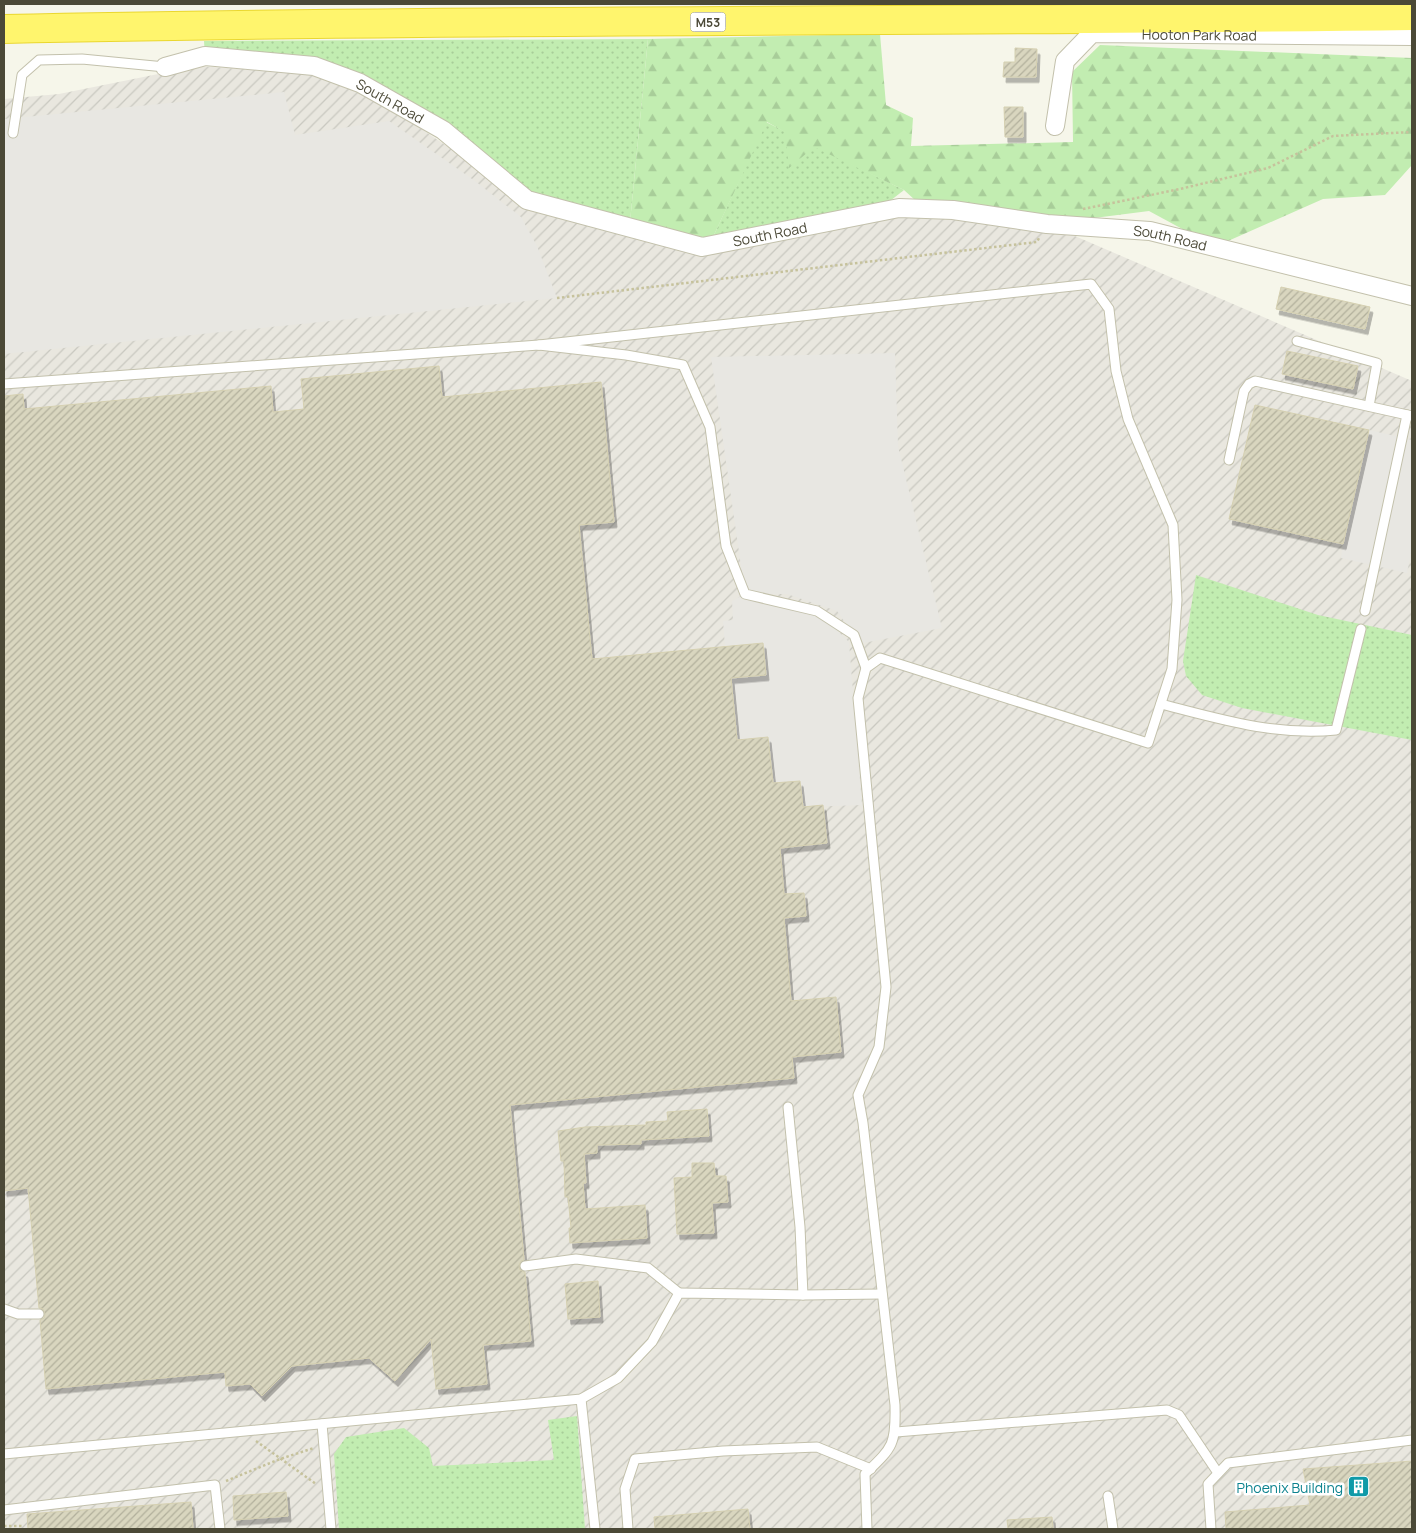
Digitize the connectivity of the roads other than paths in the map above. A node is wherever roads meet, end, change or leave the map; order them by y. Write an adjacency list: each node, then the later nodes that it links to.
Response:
1 (1412, 16): 2 (highway, M53)
2 (4, 29)
3 (1412, 36): 5 (street, Hooton Park Road)
4 (165, 67): 6 (lane); 7 (street, South Road)
5 (1055, 126)
6 (13, 133)
7 (1412, 296)
8 (1296, 341): 11 (lane)
9 (539, 345): 10 (lane); 16 (lane); 17 (lane)
10 (4, 384)
11 (1369, 406): 12 (lane); 13 (lane)
12 (1411, 415): 14 (lane)
13 (1230, 460)
14 (1365, 611)
15 (1361, 629): 17 (lane)
16 (866, 668): 17 (lane); 21 (lane)
17 (1161, 704)
18 (788, 1107): 22 (lane)
19 (524, 1266): 20 (lane)
20 (680, 1293): 22 (lane); 25 (lane)
21 (882, 1294): 22 (lane); 27 (lane)
22 (803, 1295)
23 (4, 1309): 24 (lane)
24 (39, 1314)
25 (581, 1399): 26 (lane); 36 (lane)
26 (322, 1424): 29 (lane); 35 (lane)
27 (896, 1432): 30 (lane); 31 (lane)
28 (1412, 1440): 31 (lane)
29 (4, 1454)
30 (871, 1469): 37 (lane); 38 (lane)
31 (1218, 1473): 40 (lane)
32 (1108, 1496): 39 (lane)
33 (4, 1510): 34 (lane)
34 (220, 1529)
35 (331, 1529)
36 (595, 1529)
37 (628, 1529)
38 (867, 1529)
39 (1113, 1529)
40 (1211, 1529)

